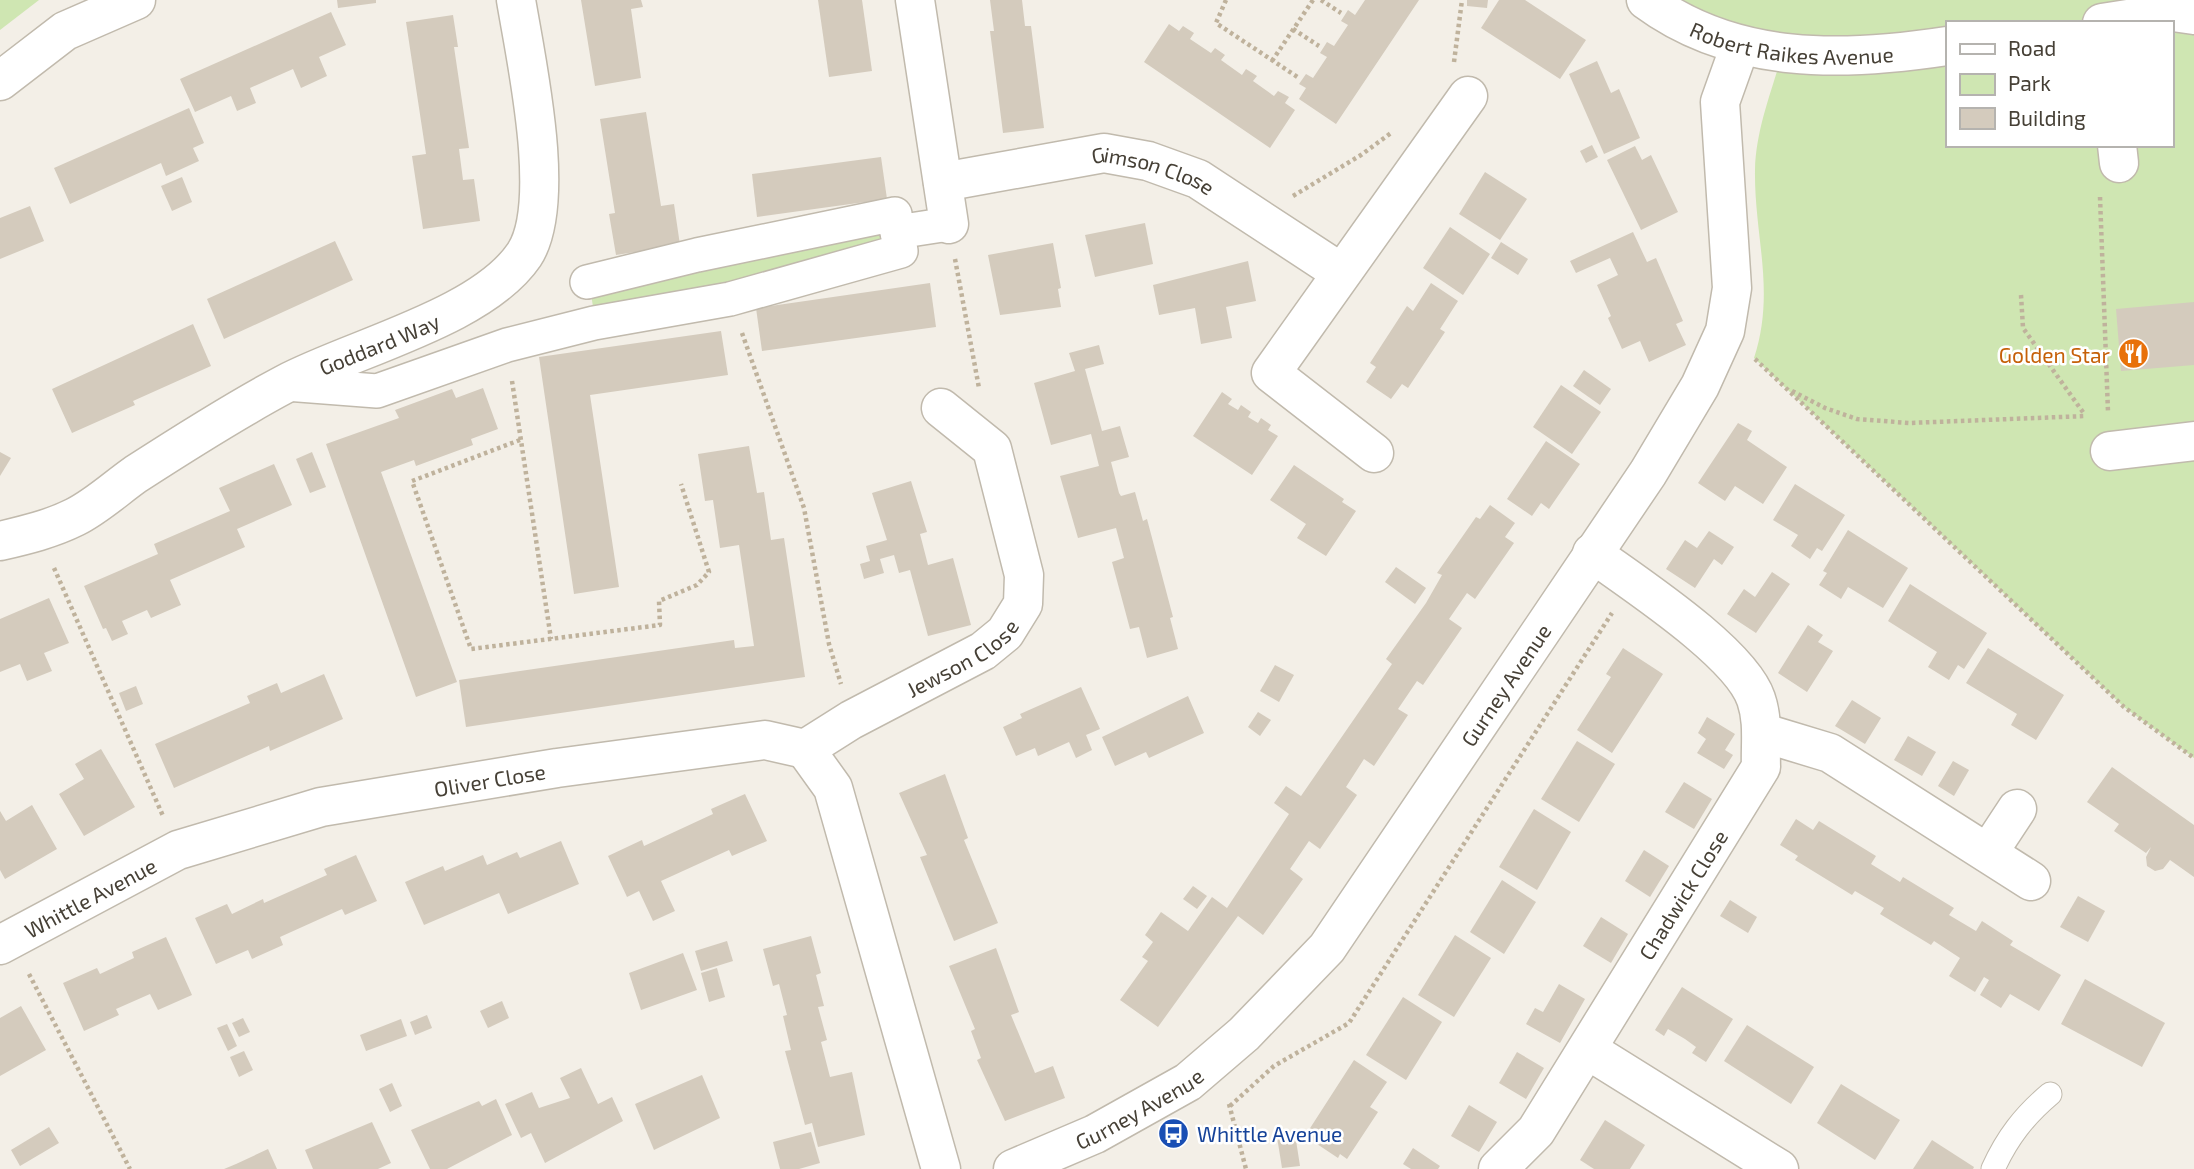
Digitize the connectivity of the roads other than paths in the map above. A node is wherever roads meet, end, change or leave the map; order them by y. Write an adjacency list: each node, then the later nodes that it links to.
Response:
1 (136, 0): 9 (street)
2 (516, 0): 16 (street, Goddard Way)
3 (915, 0): 11 (street)
4 (1646, 0): 7 (street, Robert Raikes Avenue)
5 (2194, 15): 6 (street)
6 (2115, 21)
7 (1740, 46): 8 (street, Robert Raikes Avenue); 22 (street, Gurney Avenue)
8 (1946, 46)
9 (0, 81)
10 (1460, 86): 14 (street)
11 (943, 182): 12 (street); 14 (street, Gimson Close)
12 (949, 224): 13 (street)
13 (897, 232): 15 (street); 16 (street)
14 (1340, 272): 20 (street)
15 (587, 282)
16 (286, 384): 21 (street, Goddard Way)
17 (941, 408): 24 (street, Jewson Close)
18 (2194, 441): 19 (street)
19 (2110, 451)
20 (1374, 453)
21 (0, 541)
22 (1592, 553): 23 (street, Chadwick Close); 33 (street, Gurney Avenue)
23 (1764, 733): 27 (street); 30 (street, Chadwick Close)
24 (805, 749): 26 (street, Oliver Close); 32 (street)
25 (2017, 809): 27 (street)
26 (178, 850): 29 (street, Whittle Avenue)
27 (1988, 853): 28 (street)
28 (2031, 881)
29 (5, 942)
30 (1588, 1050): 34 (street, Chadwick Close); 35 (street)
31 (2050, 1094): 36 (lane)
32 (941, 1169)
33 (1013, 1169)
34 (1498, 1169)
35 (1779, 1169)
36 (1993, 1169)

